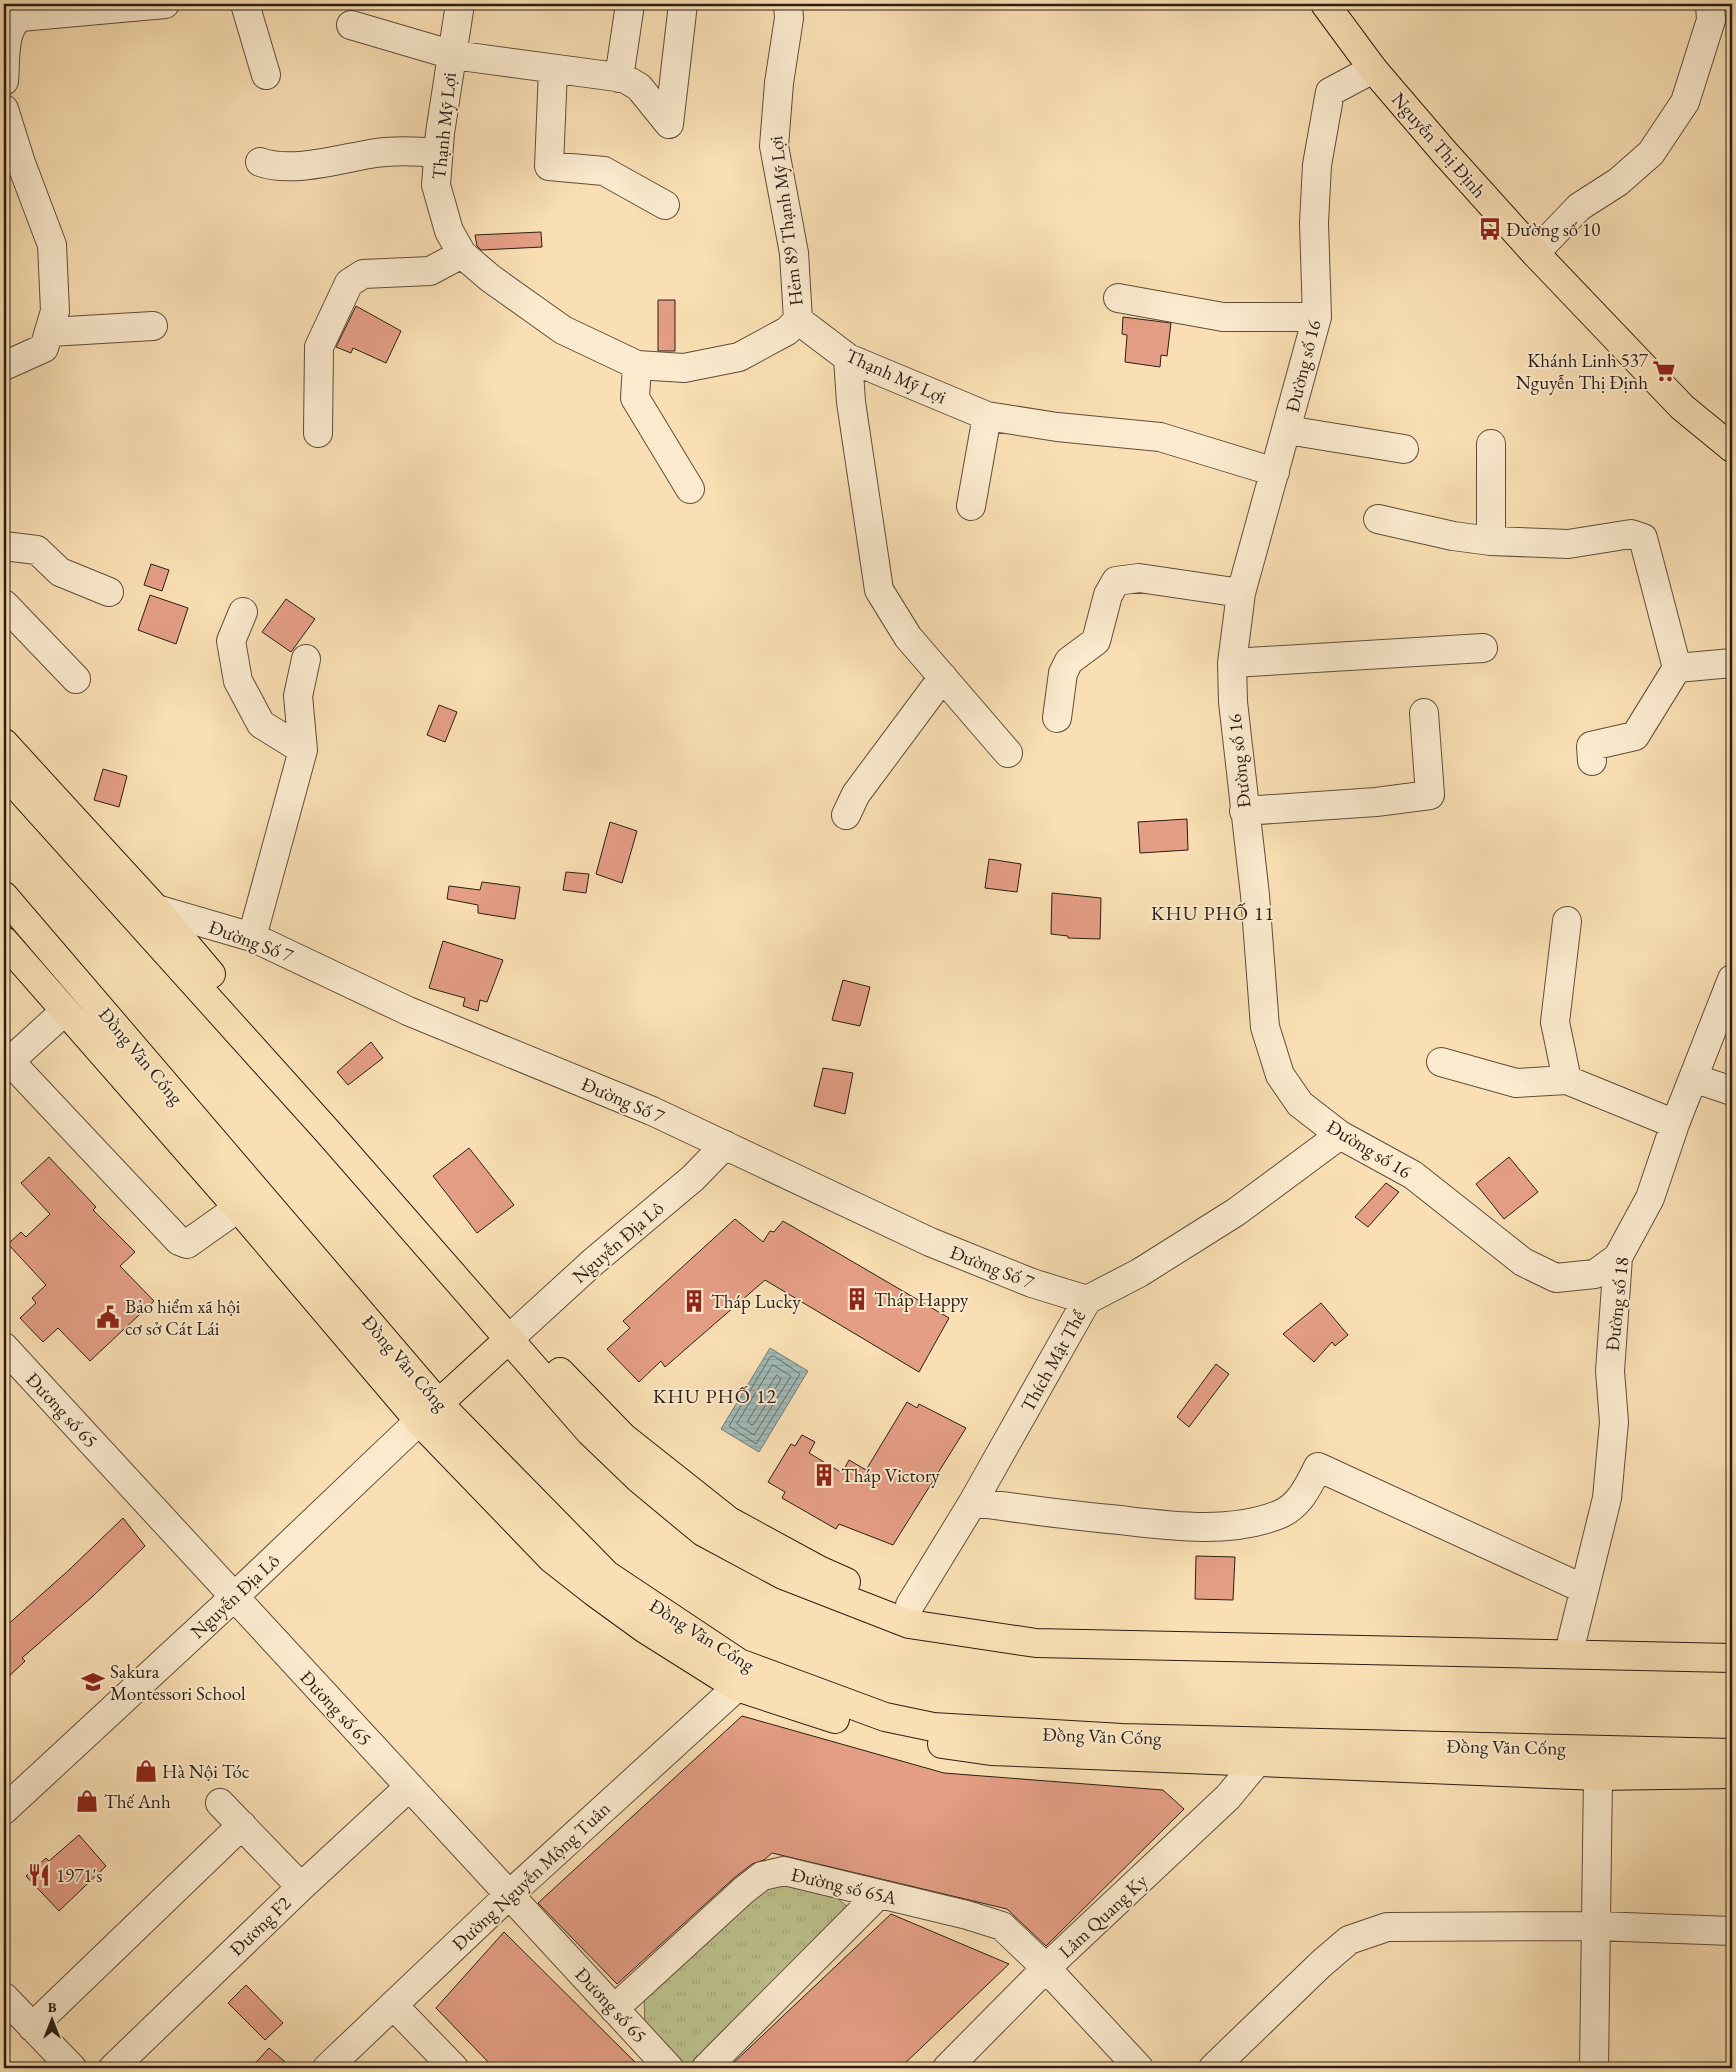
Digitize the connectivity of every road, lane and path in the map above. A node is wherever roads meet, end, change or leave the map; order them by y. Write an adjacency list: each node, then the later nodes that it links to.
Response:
1 (165, 4): 15 (street)
2 (246, 4): 13 (street)
3 (460, 4): 10 (street, Thạnh Mỹ Lợi)
4 (630, 4): 14 (street)
5 (683, 4): 14 (street)
6 (788, 4): 25 (street, Hẻm 89 Thạnh Mỹ Lợi)
7 (1325, 4): 11 (main road, Nguyễn Thị Định)
8 (1710, 4): 21 (street)
9 (351, 25): 10 (street)
10 (453, 55): 12 (street); 17 (street, Thạnh Mỹ Lợi)
11 (1373, 69): 21 (main road, Nguyễn Thị Định); 24 (street, Đường số 16)
12 (553, 70): 14 (street); 20 (street)
13 (266, 75)
14 (619, 78)
15 (4, 81)
16 (4, 109): 19 (street)
17 (438, 153): 18 (street); 22 (street, Thạnh Mỹ Lợi)
18 (260, 162)
19 (12, 166): 27 (street)
20 (665, 205)
21 (1535, 253): 35 (main road, Nguyễn Thị Định)
22 (462, 254): 29 (street, Thạnh Mỹ Lợi); 33 (street)
23 (1118, 298): 24 (street)
24 (1317, 317): 32 (street, Đường số 16)
25 (798, 320): 28 (street, Thạnh Mỹ Lợi); 29 (street, Thạnh Mỹ Lợi)
26 (153, 326): 27 (street)
27 (50, 332): 30 (street)
28 (848, 358): 31 (street, Thạnh Mỹ Lợi); 52 (street)
29 (637, 365): 38 (street)
30 (4, 366)
31 (987, 416): 37 (street, Thạnh Mỹ Lợi); 39 (street)
32 (1287, 430): 36 (street); 37 (street, Đường số 16)
33 (318, 433)
34 (1491, 444): 41 (street)
35 (1732, 448)
36 (1404, 449)
37 (1275, 472): 44 (street, Đường số 16)
38 (690, 489)
39 (971, 506)
40 (1378, 519): 41 (street)
41 (1491, 541): 51 (street)
42 (4, 546): 43 (street)
43 (108, 592)
44 (1241, 593): 49 (street, Đường số 16); 55 (street)
45 (4, 604): 53 (street)
46 (242, 612): 57 (street)
47 (1484, 648): 49 (street)
48 (306, 659): 57 (street)
49 (1232, 663): 61 (street, Đường số 16)
50 (1732, 663): 51 (street)
51 (1677, 668): 59 (street)
52 (943, 677): 58 (street); 62 (street)
53 (76, 679)
54 (1424, 713): 61 (street)
55 (1057, 718)
56 (4, 743): 64 (main road)
57 (303, 750): 66 (street)
58 (1008, 753)
59 (1592, 761)
60 (4, 772): 64 (main road)
61 (1244, 811): 77 (street, Đường số 16)
62 (846, 815)
63 (4, 896): 69 (main road, Đồng Văn Cống)
64 (147, 916): 66 (street, Đường Số 7); 82 (main road)
65 (1567, 921): 74 (street)
66 (252, 937): 78 (street, Đường Số 7)
67 (4, 941): 70 (main road, Đồng Văn Cống)
68 (1732, 979): 73 (street, Đường số 18)
69 (87, 991): 70 (main road); 79 (main road, Đồng Văn Cống)
70 (65, 1011): 71 (street); 79 (main road, Đồng Văn Cống)
71 (7, 1058): 79 (street)
72 (1441, 1062): 74 (street)
73 (1693, 1078): 75 (street); 76 (street, Đường số 18)
74 (1567, 1080): 76 (street)
75 (1732, 1091)
76 (1675, 1124): 80 (street, Đường số 18)
77 (1340, 1136): 80 (street, Đường số 16); 81 (street, Thích Mật Thể)
78 (725, 1145): 81 (street, Đường Số 7); 82 (street, Nguyễn Địa Lô)
79 (248, 1200): 84 (main road, Đồng Văn Cống); 85 (main road, Đồng Văn Cống)
80 (1618, 1257): 87 (street, Đường số 18)
81 (1087, 1300): 86 (street, Thích Mật Thể)
82 (510, 1338): 84 (main road); 89 (main road); 92 (main road)
83 (4, 1347): 88 (street, Đương số 65)
84 (439, 1404): 85 (main road); 94 (main road, Đồng Văn Cống)
85 (419, 1421): 88 (street, Nguyễn Địa Lô); 93 (main road, Đồng Văn Cống)
86 (973, 1502): 87 (street); 89 (street, Thích Mật Thể)
87 (1584, 1589): 90 (street, Đường số 18)
88 (234, 1597): 98 (street, Đương số 65); 100 (street, Nguyễn Địa Lô)
89 (910, 1605): 90 (main road)
90 (1572, 1640): 91 (main road)
91 (1732, 1645)
92 (1732, 1658)
93 (737, 1687): 94 (main road, Đồng Văn Cống); 104 (street, Đường Nguyễn Mộng Tuân)
94 (1261, 1751): 95 (main road, Đồng Văn Cống); 97 (main road, Đồng Văn Cống); 107 (street, Lâm Quang Ky)
95 (1732, 1752)
96 (1732, 1774): 97 (main road, Đồng Văn Cống)
97 (1598, 1776): 105 (street)
98 (409, 1787): 102 (street, Đương F2); 104 (street, Đương số 65)
99 (220, 1804): 101 (street)
100 (4, 1810)
101 (242, 1825): 102 (street); 111 (street)
102 (301, 1887): 113 (street, Đương F2)
103 (879, 1894): 107 (street, Đường số 65A); 110 (street, Đường số 65A); 117 (street)
104 (509, 1895): 109 (street, Đường Nguyễn Mộng Tuân); 110 (street, Đương số 65)
105 (1597, 1926): 106 (street); 120 (street); 121 (street)
106 (1732, 1931)
107 (1046, 1968): 118 (street, Lâm Quang Ky); 119 (street, Đường số 65A)
108 (4, 1997): 111 (street)
109 (393, 2005): 114 (street, Đường Nguyễn Mộng Tuân); 115 (street)
110 (614, 2009): 116 (street, Đương số 65)
111 (32, 2027): 112 (street)
112 (72, 2068)
113 (113, 2068)
114 (327, 2068)
115 (454, 2068)
116 (669, 2068)
117 (706, 2068)
118 (947, 2068)
119 (1139, 2068)
120 (1213, 2068)
121 (1594, 2068)

